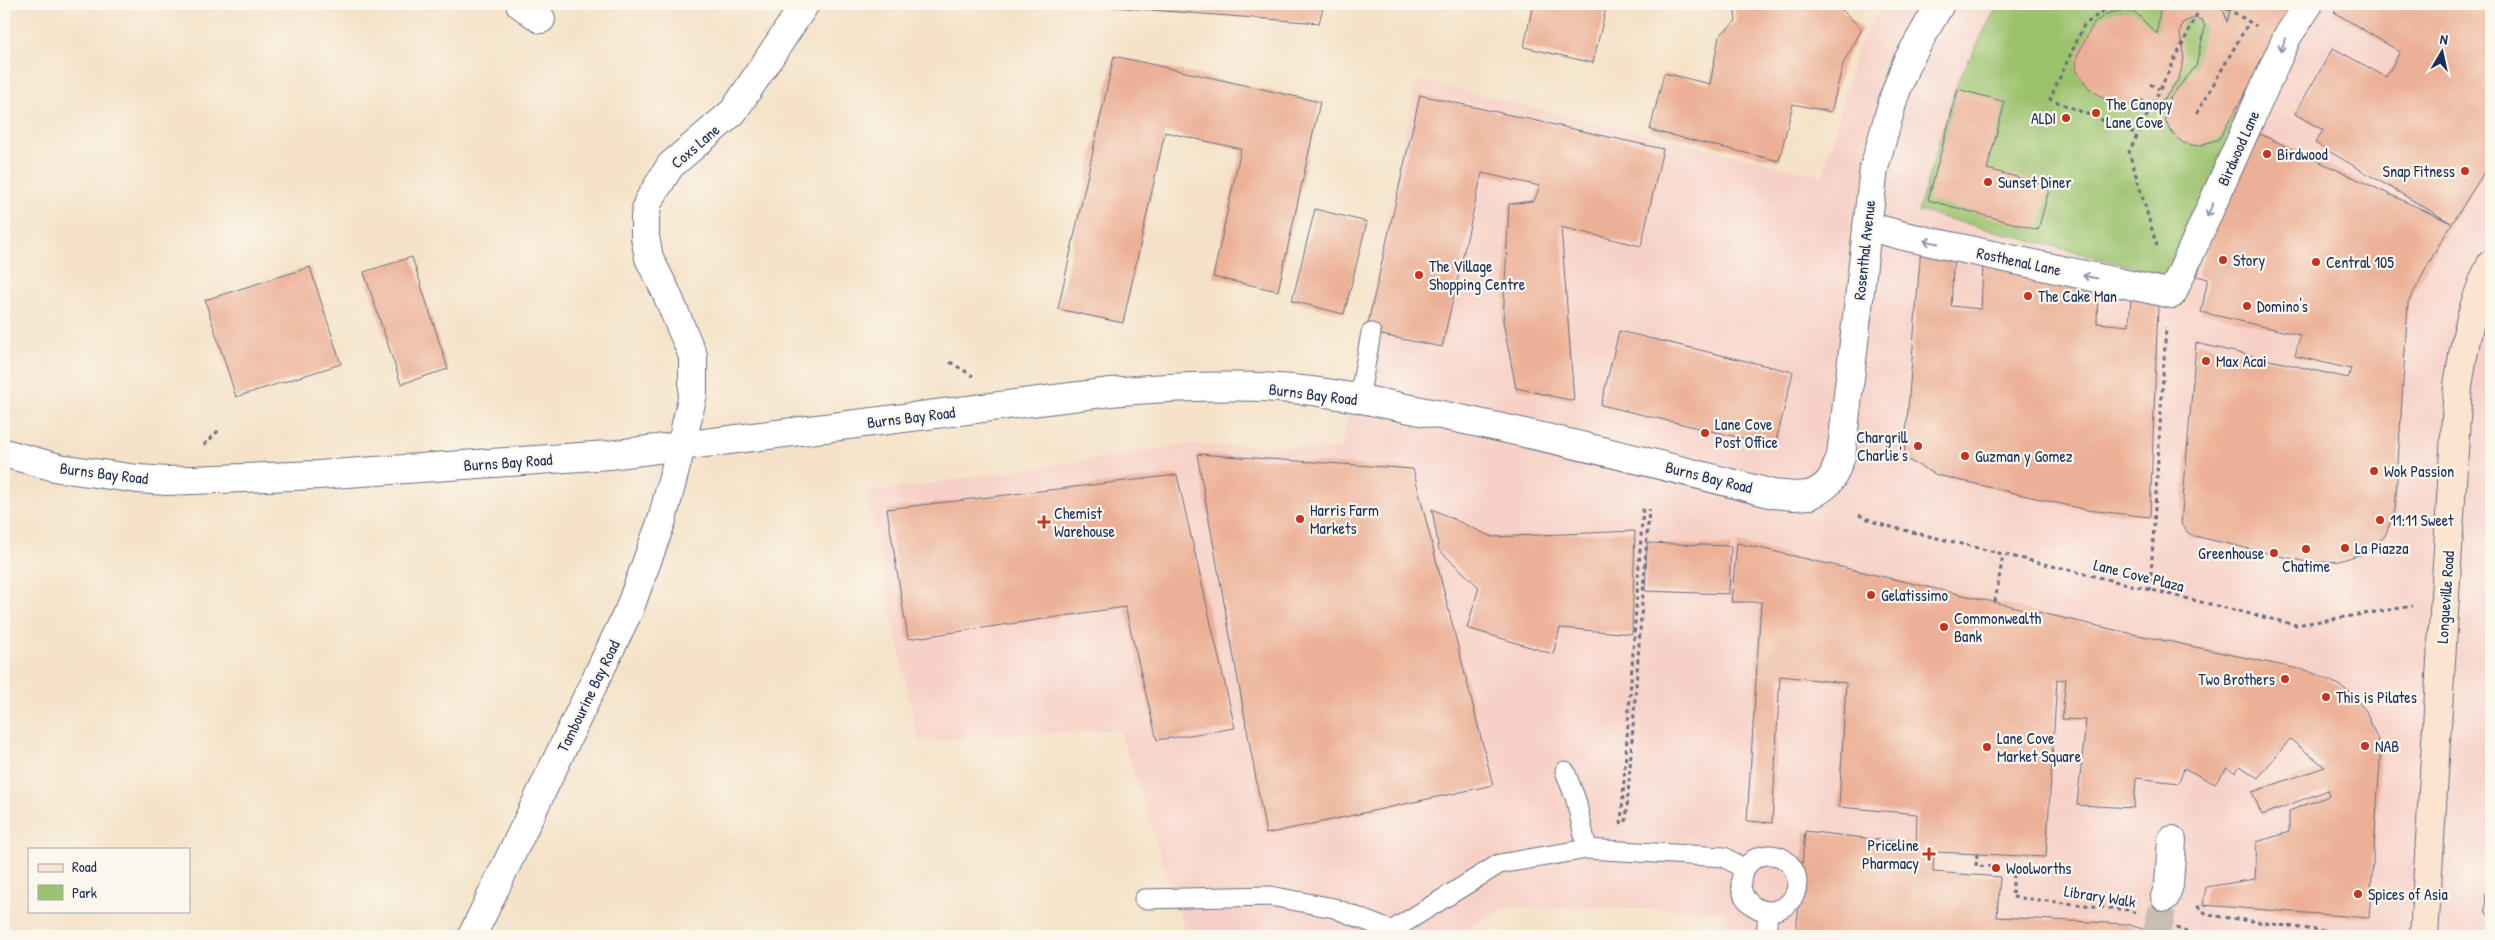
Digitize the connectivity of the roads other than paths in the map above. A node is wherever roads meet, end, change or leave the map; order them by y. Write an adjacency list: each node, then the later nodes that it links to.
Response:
1 (805, 4): 9 (street, Coxs Lane)
2 (1940, 4): 4 (street, Rosenthal Avenue)
3 (2309, 4): 6 (street, Birdwood Lane, one-way to 6)
4 (1867, 226): 6 (street, Rosthenal Lane, one-way to 4); 11 (street, Rosenthal Avenue)
5 (2491, 264): 22 (main road, Longueville Road)
6 (2169, 307)
7 (1371, 333): 8 (lane)
8 (1359, 399): 9 (street, Burns Bay Road); 11 (street, Burns Bay Road)
9 (681, 447): 10 (street, Burns Bay Road); 20 (street, Tambourine Bay Road)
10 (4, 453)
11 (1810, 495)
12 (1566, 771): 14 (lane)
13 (2172, 840): 16 (street)
14 (1587, 849): 15 (lane); 19 (lane)
15 (1744, 869): 18 (lane); 18 (lane)
16 (2167, 891)
17 (1144, 900): 19 (lane)
18 (1768, 911): 21 (lane)
19 (1388, 934)
20 (472, 936)
21 (1766, 936)
22 (2424, 936)

